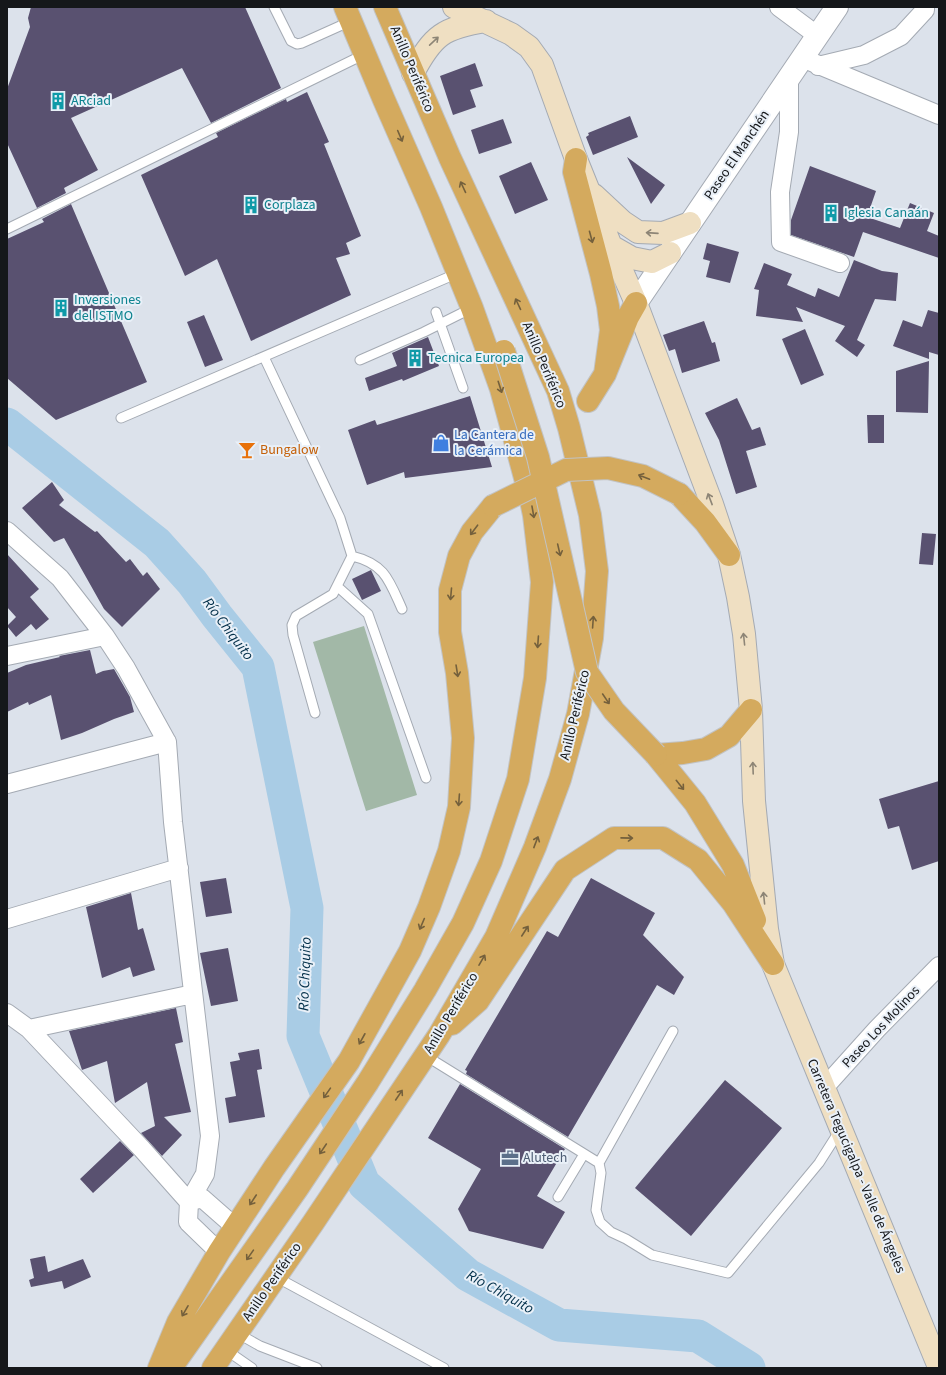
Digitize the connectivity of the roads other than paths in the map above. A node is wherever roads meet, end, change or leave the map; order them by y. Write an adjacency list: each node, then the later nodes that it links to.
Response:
1 (274, 7): 7 (lane)
2 (385, 7): 12 (highway, Anillo Periférico)
3 (454, 7): 8 (main road, Carretera Tegucigalpa - Valle de Ángeles)
4 (779, 7): 9 (street)
5 (837, 7): 9 (street, Paseo El Manchén)
6 (925, 7): 11 (street)
7 (348, 14): 10 (highway)
8 (486, 22): 12 (main road, one-way to 8); 15 (main road, Carretera Tegucigalpa - Valle de Ángeles)
9 (818, 36): 11 (street, Paseo El Manchén)
10 (365, 54): 17 (highway, one-way to 17); 19 (lane)
11 (810, 62): 13 (street, Paseo El Manchén); 14 (street)
12 (413, 73): 55 (highway, Anillo Periférico, one-way to 12)
13 (789, 79): 18 (street, Paseo El Manchén); 22 (street)
14 (939, 115)
15 (576, 159): 16 (main road, Carretera Tegucigalpa - Valle de Ángeles); 30 (highway, one-way to 30)
16 (589, 191): 18 (main road, one-way to 16); 20 (main road, Carretera Tegucigalpa - Valle de Ángeles)
17 (431, 206): 23 (highway); 44 (highway, one-way to 44, bridge)
18 (690, 224): 21 (street, Paseo El Manchén)
19 (7, 229)
20 (611, 246): 21 (main road); 24 (main road, Carretera Tegucigalpa - Valle de Ángeles)
21 (670, 252): 24 (street, Paseo El Manchén)
22 (840, 263)
23 (458, 273): 25 (highway); 28 (lane)
24 (636, 303): 30 (highway); 35 (main road, Carretera Tegucigalpa - Valle de Ángeles, one-way to 24)
25 (472, 308): 27 (lane); 69 (highway, one-way to 69)
26 (436, 312): 27 (lane)
27 (441, 323): 29 (lane); 31 (lane)
28 (264, 356): 33 (lane); 36 (lane)
29 (360, 360)
30 (604, 374): 32 (highway)
31 (463, 388)
32 (588, 401)
33 (121, 418)
34 (7, 531): 39 (street)
35 (729, 555): 41 (main road, Carretera Tegucigalpa - Valle de Ángeles, one-way to 35); 63 (highway, one-way to 63, bridge)
36 (352, 556): 37 (lane); 38 (lane)
37 (338, 587): 42 (lane); 45 (lane)
38 (402, 609)
39 (105, 636): 40 (street); 43 (street)
40 (7, 656)
41 (751, 710): 44 (highway); 49 (main road, Carretera Tegucigalpa - Valle de Ángeles, one-way to 41)
42 (315, 713)
43 (167, 742): 46 (street); 47 (street)
44 (656, 754): 49 (highway, one-way to 49)
45 (426, 778)
46 (7, 784)
47 (179, 868): 48 (street); 51 (street)
48 (7, 919)
49 (773, 964): 55 (highway, one-way to 49); 57 (main road, Carretera Tegucigalpa - Valle de Ángeles)
50 (939, 966): 57 (street, Paseo Los Molinos)
51 (193, 994): 53 (street); 62 (street)
52 (7, 1013): 53 (street)
53 (29, 1028): 62 (street)
54 (673, 1031): 60 (lane)
55 (439, 1036): 56 (highway, Anillo Periférico)
56 (426, 1056): 59 (lane); 65 (highway, Anillo Periférico, one-way to 56)
57 (823, 1089): 58 (main road, Carretera Tegucigalpa - Valle de Ángeles)
58 (841, 1128): 60 (lane); 67 (main road, Carretera Tegucigalpa - Valle de Ángeles)
59 (584, 1154): 60 (lane); 61 (lane)
60 (599, 1163)
61 (558, 1197)
62 (189, 1202): 63 (street); 64 (street)
63 (235, 1226): 64 (highway)
64 (219, 1252): 68 (highway, one-way to 68)
65 (276, 1277): 66 (highway, Anillo Periférico); 73 (lane)
66 (231, 1342): 70 (highway, Anillo Periférico); 71 (lane); 72 (lane)
67 (939, 1367)
68 (159, 1368)
69 (171, 1368)
70 (213, 1368)
71 (252, 1368)
72 (318, 1368)
73 (444, 1368)

